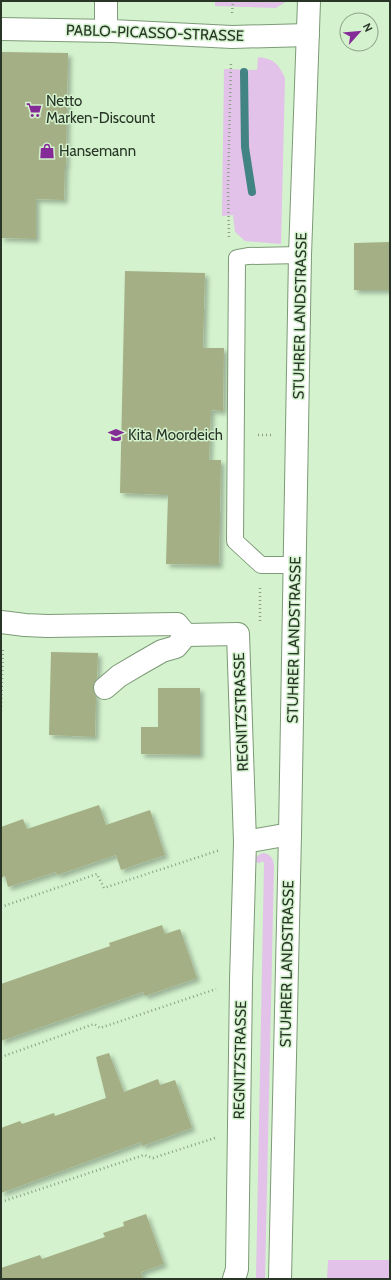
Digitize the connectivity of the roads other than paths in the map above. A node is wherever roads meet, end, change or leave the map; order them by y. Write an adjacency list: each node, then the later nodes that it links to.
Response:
1 (106, 1): 4 (street)
2 (309, 1): 5 (street, STUHRER LANDSTRASSE)
3 (1, 29): 4 (street, PABLO-PICASSO-STRASSE)
4 (106, 32): 5 (street, PABLO-PICASSO-STRASSE)
5 (308, 35): 6 (street, STUHRER LANDSTRASSE)
6 (300, 256): 7 (street, STUHRER LANDSTRASSE); 7 (lane)
7 (295, 565): 11 (street, STUHRER LANDSTRASSE)
8 (2, 622): 9 (street)
9 (186, 635): 10 (street); 12 (street, REGNITZSTRASSE)
10 (105, 688)
11 (290, 834): 12 (street); 14 (street, STUHRER LANDSTRASSE)
12 (245, 842): 13 (street, REGNITZSTRASSE)
13 (234, 1279)
14 (280, 1279)

